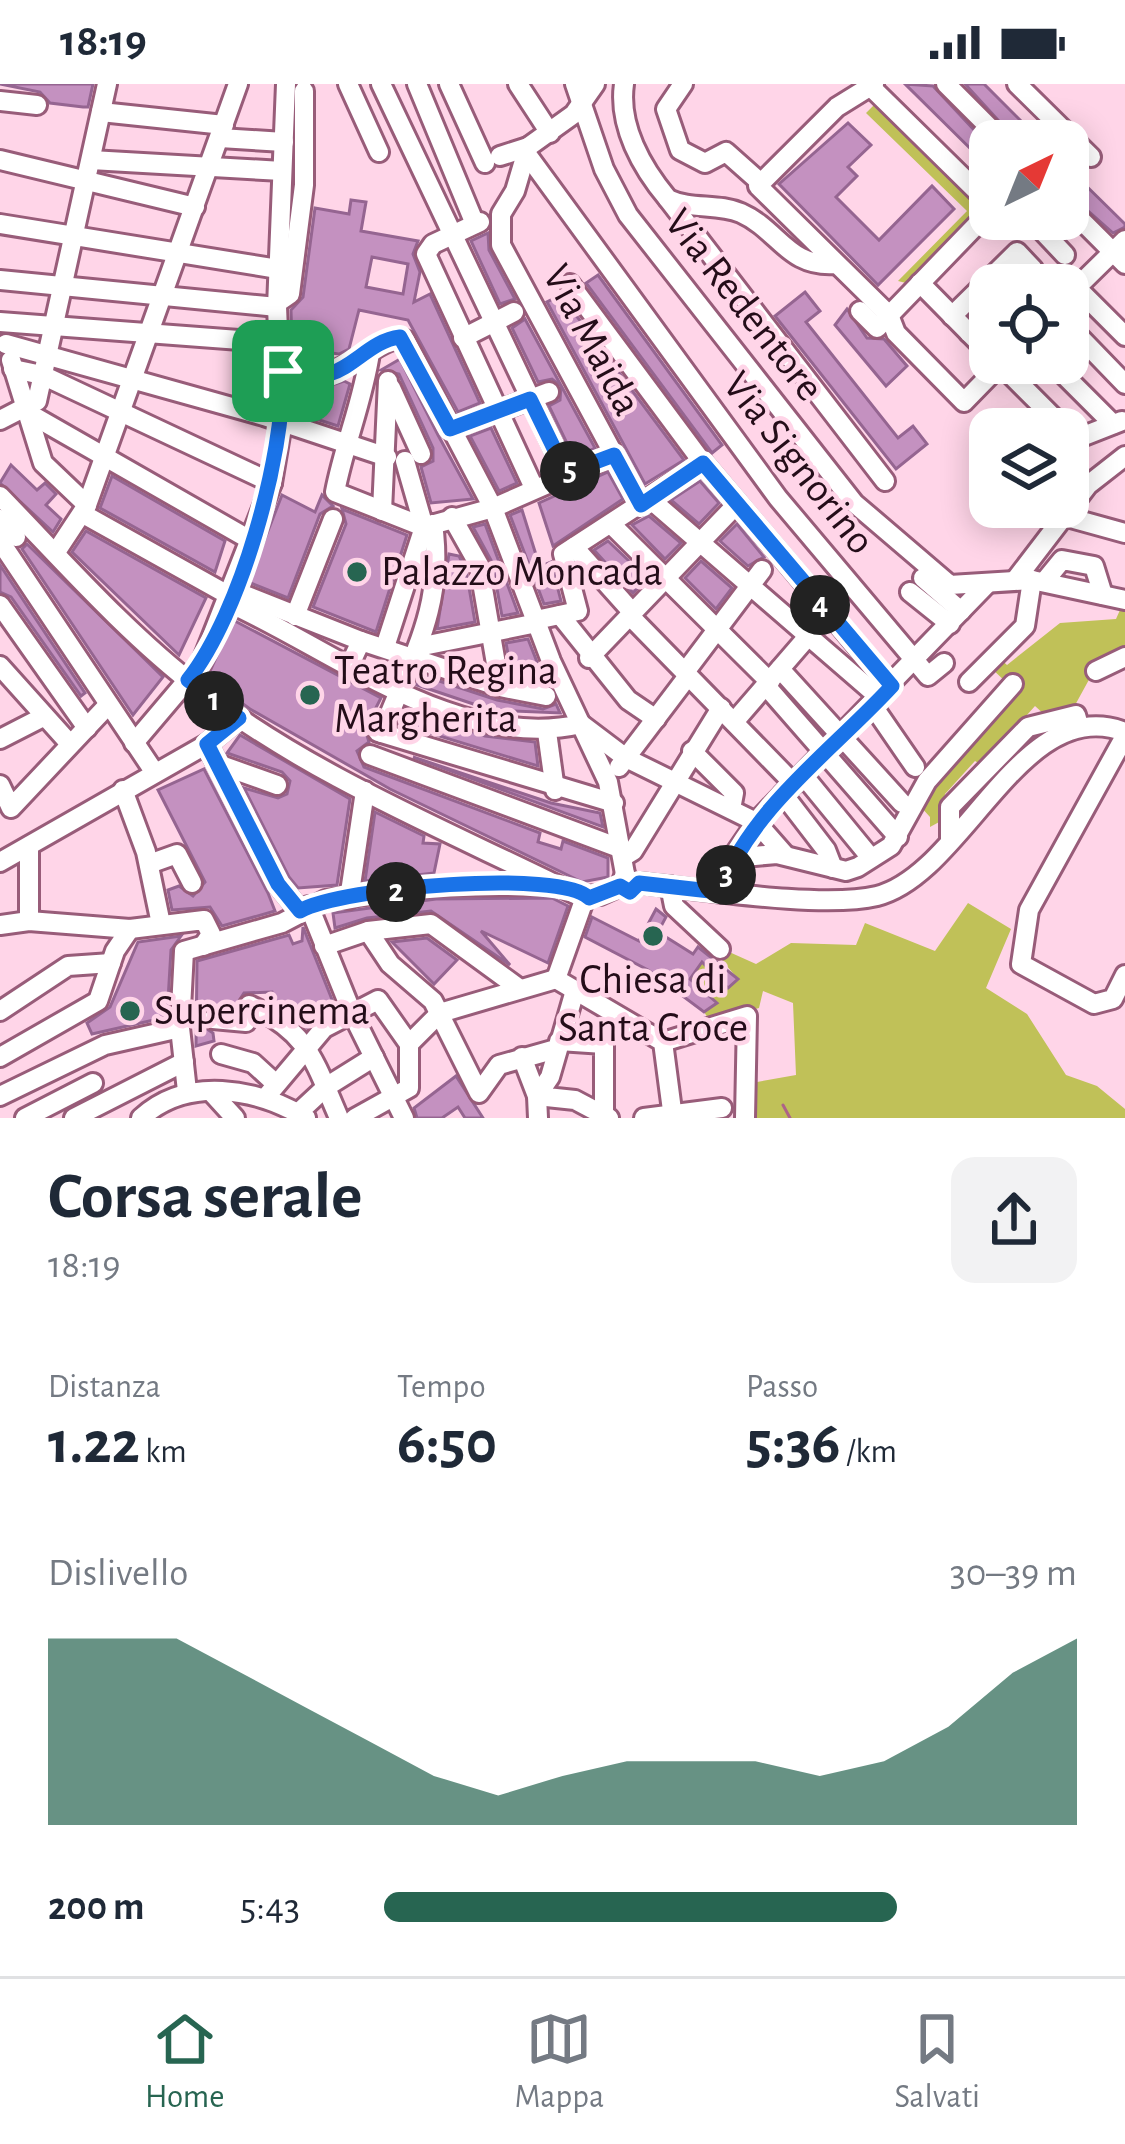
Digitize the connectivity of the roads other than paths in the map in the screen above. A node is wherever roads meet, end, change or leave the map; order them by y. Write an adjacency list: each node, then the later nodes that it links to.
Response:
1 (107, 84): 20 (street)
2 (238, 84): 23 (street)
3 (348, 84): 27 (street)
4 (381, 84): 18 (street)
5 (449, 84): 26 (street)
6 (518, 84): 24 (street)
7 (575, 84): 19 (street, Via Redentore)
8 (595, 84): 19 (street)
9 (624, 84): 36 (street)
10 (682, 84): 34 (street)
11 (946, 84): 21 (street)
12 (1017, 84): 22 (street)
13 (873, 85): 34 (street); 35 (street)
14 (423, 87): 18 (street); 42 (street)
15 (295, 88): 25 (street); 60 (street)
16 (0, 101): 17 (street)
17 (37, 105)
18 (390, 106): 42 (street)
19 (581, 106): 24 (street); 124 (street, Via Redentore)
20 (101, 112): 23 (street); 30 (street)
21 (982, 120)
22 (1048, 120)
23 (222, 131): 25 (street); 31 (street)
24 (550, 133): 26 (street)
25 (284, 142): 32 (street)
26 (527, 150): 99 (street, Via Maida); 151 (street, Via Signorino)
27 (379, 152)
28 (607, 159): 40 (street, Via Redentore)
29 (0, 160): 33 (street)
30 (91, 160): 31 (street); 33 (street)
31 (209, 166): 32 (street); 37 (street)
32 (282, 170): 52 (street)
33 (87, 182): 37 (street); 43 (street)
34 (759, 185): 49 (street)
35 (969, 185)
36 (668, 199): 49 (street); 106 (street)
37 (195, 208): 46 (street)
38 (0, 224): 43 (street)
39 (1089, 224): 45 (street)
40 (642, 225)
41 (969, 230): 55 (street)
42 (451, 235): 67 (street); 73 (street)
43 (75, 236): 46 (street); 57 (street)
44 (1051, 240): 47 (street)
45 (1121, 252): 53 (street)
46 (179, 253): 52 (street); 58 (street)
47 (1065, 255)
48 (666, 258): 68 (street, Via Redentore)
49 (836, 264): 64 (street)
50 (1005, 264): 51 (street)
51 (1028, 264)
52 (278, 269): 60 (street)
53 (1089, 277)
54 (0, 280): 57 (street)
55 (920, 283): 64 (street); 65 (street)
56 (570, 284): 103 (street)
57 (63, 287): 58 (street); 69 (street)
58 (163, 297): 60 (street); 70 (street)
59 (969, 299): 65 (street)
60 (277, 305): 74 (street)
61 (1089, 305): 72 (street)
62 (860, 311): 64 (street)
63 (514, 312): 67 (street)
64 (889, 315): 83 (street)
65 (952, 316): 71 (street)
66 (0, 322): 69 (street); 78 (street)
67 (493, 322): 73 (street); 87 (street)
68 (718, 324)
69 (53, 326): 70 (street); 79 (street)
70 (149, 333): 74 (street); 81 (street)
71 (969, 333)
72 (1125, 336)
73 (463, 338): 91 (street)
74 (278, 343): 80 (street)
75 (1089, 347): 86 (street)
76 (400, 349): 77 (street)
77 (370, 353): 80 (street); 82 (street); 95 (street); 98 (street)
78 (7, 354): 79 (street); 89 (street)
79 (44, 365): 81 (street); 89 (street); 90 (street)
80 (283, 371): 94 (street)
81 (133, 380): 90 (street); 94 (street)
82 (388, 381): 102 (street); 102 (street)
83 (981, 384)
84 (1020, 384): 88 (street)
85 (1076, 384): 93 (street)
86 (1125, 384)
87 (540, 396): 91 (street); 104 (street)
88 (1045, 408)
89 (23, 410): 92 (street); 101 (street); 114 (street)
90 (121, 410): 101 (street); 107 (street)
91 (498, 410): 95 (street); 109 (street)
92 (0, 420)
93 (1119, 422): 96 (street)
94 (282, 423): 98 (street); 107 (street)
95 (452, 434): 102 (street); 113 (street)
96 (1089, 435)
97 (815, 444): 105 (street, Via Redentore)
98 (344, 447): 102 (street); 115 (street)
99 (614, 455): 104 (street); 111 (street, Via Maida)
100 (1125, 456): 108 (street)
101 (104, 460): 114 (street); 125 (street)
102 (400, 461): 115 (street); 118 (street)
103 (703, 463): 111 (street); 112 (street)
104 (566, 473): 109 (street)
105 (841, 477)
106 (890, 478)
107 (272, 483): 125 (street)
108 (1089, 484)
109 (534, 488): 113 (street)
110 (0, 497): 123 (street)
111 (646, 502): 120 (street); 126 (street)
112 (737, 504): 126 (street); 166 (street)
113 (493, 508): 118 (street); 141 (street)
114 (85, 509): 128 (street); 134 (street)
115 (382, 511): 118 (street)
116 (873, 511): 124 (street, Via Redentore)
117 (332, 519): 140 (street)
118 (437, 523): 143 (street); 147 (street); 148 (street)
119 (1089, 523): 122 (street)
120 (611, 524): 127 (street); 130 (street)
121 (1061, 528): 131 (street)
122 (1125, 533)
123 (8, 534): 128 (street); 162 (street)
124 (896, 536): 132 (street, Via Redentore); 139 (street, Via Redentore)
125 (252, 541): 134 (street)
126 (700, 542): 129 (street); 130 (street)
127 (574, 547): 137 (street); 138 (street)
128 (56, 552): 159 (street)
129 (757, 577): 142 (street); 166 (street)
130 (664, 580): 138 (street); 142 (street)
131 (1031, 580): 132 (street, Via Redentore); 135 (street, Via Redentore); 160 (street)
132 (987, 584): 139 (street)
133 (910, 592): 139 (street)
134 (230, 596): 140 (street); 159 (street)
135 (1125, 600)
136 (0, 605): 168 (street)
137 (569, 613): 141 (street); 144 (street); 150 (street)
138 (632, 615): 144 (street); 156 (street)
139 (956, 618): 151 (street)
140 (289, 620): 145 (street); 154 (street)
141 (536, 622): 143 (street); 174 (street)
142 (716, 630): 156 (street); 158 (street)
143 (490, 632): 148 (street); 163 (street)
144 (608, 639): 150 (street)
145 (361, 641): 147 (street); 154 (street)
146 (804, 641): 158 (street)
147 (385, 647): 148 (street)
148 (418, 651): 157 (street); 164 (street)
149 (1125, 657): 155 (street)
150 (589, 658): 173 (street)
151 (915, 661): 152 (street); 166 (street)
152 (944, 663)
153 (0, 666): 170 (street)
154 (348, 669): 164 (street)
155 (1096, 671)
156 (687, 674): 169 (street); 173 (street)
157 (480, 677): 163 (street); 171 (street)
158 (772, 679): 169 (street); 178 (street); 184 (street)
159 (188, 680): 172 (street); 180 (street)
160 (969, 682)
161 (1013, 684): 202 (street)
162 (97, 687): 167 (street); 168 (street)
163 (500, 687): 165 (street)
164 (397, 694): 171 (street); 196 (street)
165 (546, 696)
166 (882, 697): 178 (street); 188 (street)
167 (108, 705): 175 (street); 180 (street)
168 (73, 709): 175 (street)
169 (727, 715): 183 (street); 194 (street)
170 (43, 716): 179 (street); 181 (street)
171 (468, 717): 176 (street)
172 (239, 718): 182 (street); 197 (street)
173 (656, 719): 186 (street)
174 (581, 724): 176 (street); 186 (street); 191 (street)
175 (87, 728): 181 (street)
176 (547, 732): 196 (street)
177 (1125, 734): 214 (street); 227 (street)
178 (842, 737): 184 (street); 199 (street)
179 (0, 739)
180 (134, 743): 189 (street)
181 (70, 744): 192 (street)
182 (207, 744): 187 (street); 189 (street)
183 (692, 751): 190 (street); 200 (street)
184 (826, 752): 194 (street); 202 (street)
185 (370, 754): 210 (street)
186 (626, 758): 190 (street); 191 (street)
187 (218, 764): 193 (street); 217 (street)
188 (915, 767)
189 (155, 773): 195 (street)
190 (674, 779): 200 (street); 210 (street)
191 (608, 782): 198 (street)
192 (0, 784)
193 (278, 784)
194 (794, 784): 201 (street); 206 (street); 209 (street)
195 (123, 790): 203 (street); 208 (street)
196 (555, 790): 198 (street)
197 (365, 791): 212 (street); 215 (street)
198 (614, 803): 210 (street)
199 (902, 803)
200 (731, 809): 201 (street)
201 (756, 822): 204 (street); 205 (street)
202 (898, 837): 206 (street)
203 (29, 846): 207 (street); 218 (street)
204 (785, 855): 205 (street); 209 (street)
205 (732, 858): 214 (street)
206 (871, 858): 209 (street)
207 (0, 862)
208 (149, 864): 211 (street); 219 (street)
209 (833, 868)
210 (626, 870): 213 (street); 216 (street)
211 (192, 883)
212 (558, 886): 215 (street); 216 (street)
213 (670, 886): 214 (street); 225 (street)
214 (719, 892)
215 (349, 898): 217 (street)
216 (584, 899): 228 (street)
217 (305, 908): 223 (street); 224 (street)
218 (28, 921): 220 (street); 221 (street)
219 (161, 924): 221 (street); 224 (street)
220 (0, 925)
221 (130, 929): 226 (street)
222 (368, 932): 223 (street); 229 (street); 233 (street)
223 (324, 946): 232 (street)
224 (193, 948): 235 (street)
225 (720, 949)
226 (111, 963): 231 (street); 242 (street)
227 (1125, 975)
228 (556, 979): 229 (street); 230 (street)
229 (520, 989): 233 (street)
230 (574, 994): 236 (street); 238 (street)
231 (0, 1011)
232 (352, 1013): 237 (street); 239 (street); 243 (street)
233 (440, 1013): 237 (street); 241 (street)
234 (213, 1019): 239 (street)
235 (180, 1028): 244 (street); 250 (street)
236 (662, 1042): 255 (street); 266 (street)
237 (409, 1044): 252 (street)
238 (558, 1045): 241 (street); 251 (street); 264 (street)
239 (308, 1046): 246 (street); 248 (street)
240 (221, 1054): 248 (street)
241 (522, 1057): 251 (street)
242 (0, 1058)
243 (374, 1058): 246 (street); 252 (street)
244 (184, 1062): 247 (street); 257 (street)
245 (93, 1083): 256 (street)
246 (326, 1087): 254 (street); 260 (street)
247 (187, 1091): 249 (street); 258 (street)
248 (271, 1091): 249 (street); 254 (street)
249 (213, 1094): 259 (street)
250 (0, 1096)
251 (537, 1096): 263 (street); 264 (street)
252 (393, 1099): 261 (street); 262 (street)
253 (711, 1111): 255 (street)
254 (302, 1116)
255 (673, 1116): 265 (street)
256 (25, 1118)
257 (74, 1118)
258 (141, 1118)
259 (235, 1118)
260 (339, 1118)
261 (355, 1118)
262 (404, 1118)
263 (538, 1118)
264 (606, 1118)
265 (644, 1118)
266 (745, 1118)

